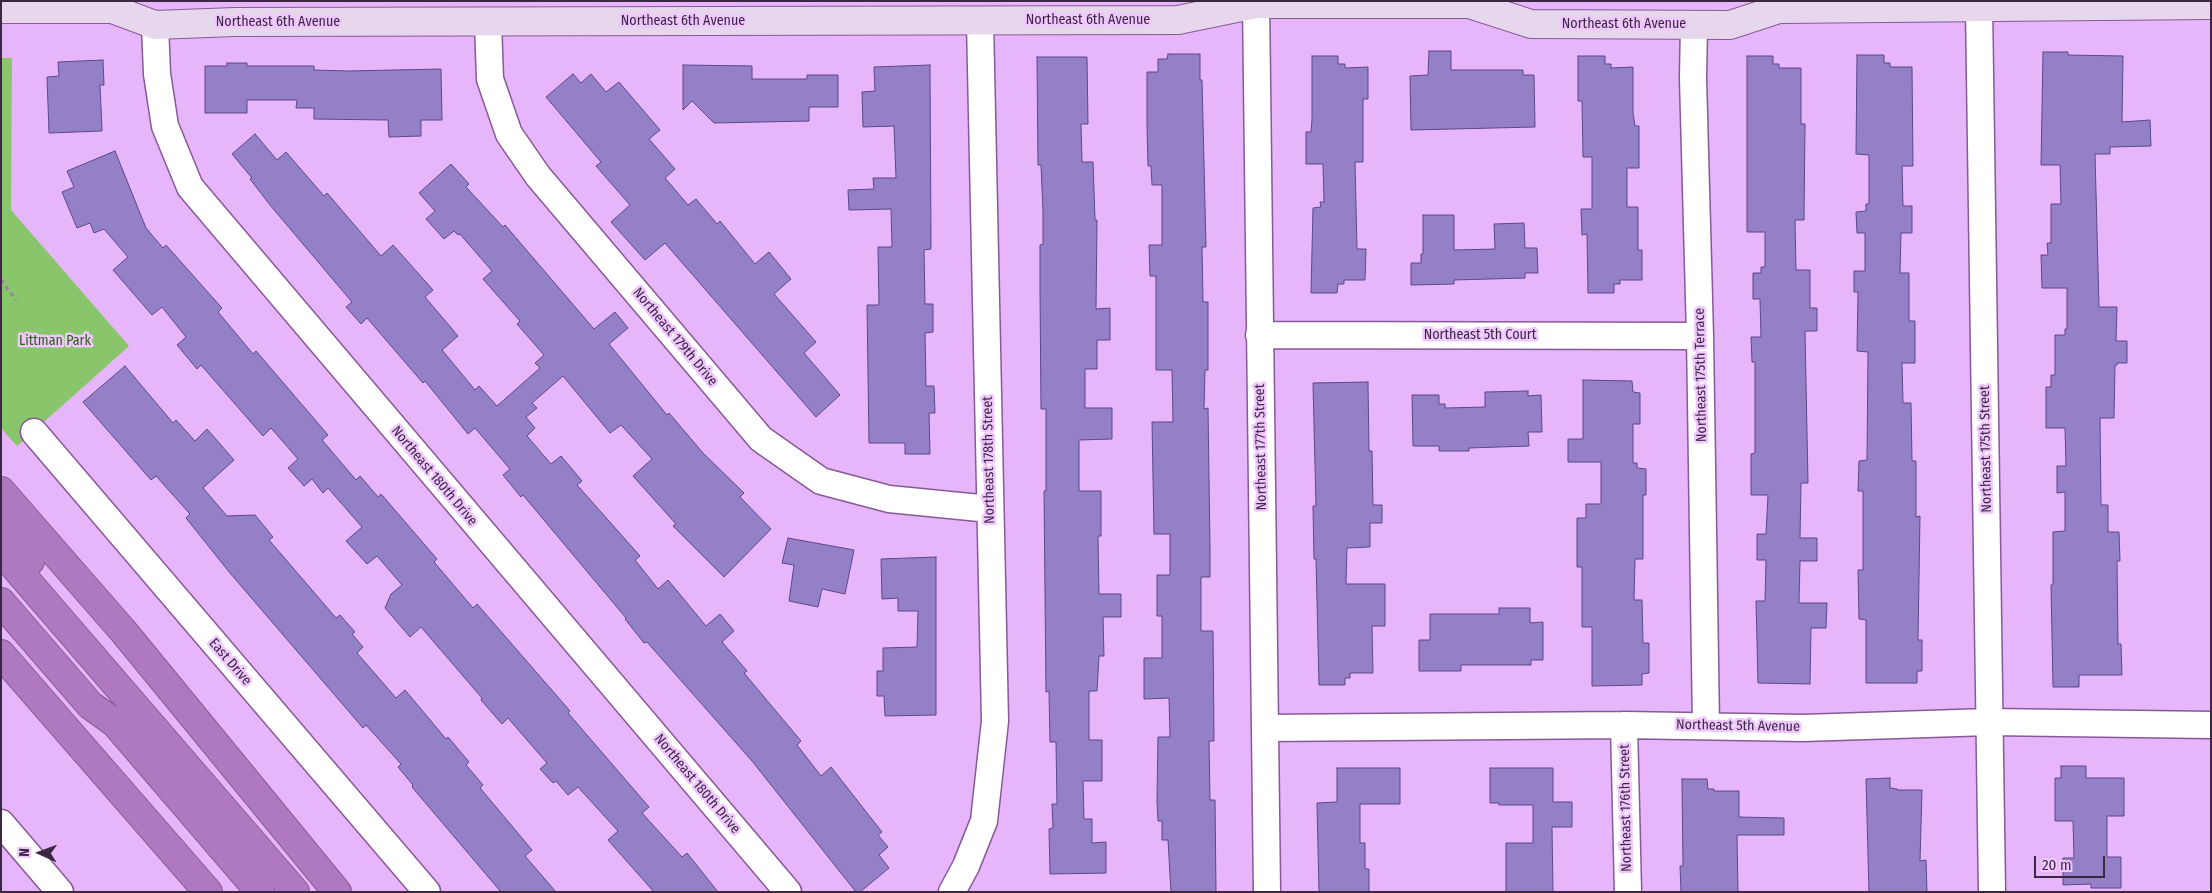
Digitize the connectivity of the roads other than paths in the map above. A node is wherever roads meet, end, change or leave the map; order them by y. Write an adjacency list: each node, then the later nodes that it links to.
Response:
1 (1252, 2): 2 (main road, Northeast 6th Avenue); 8 (main road, Northeast 6th Avenue); 12 (street, Northeast 177th Street)
2 (1473, 3): 11 (main road, Northeast 6th Avenue)
3 (119, 5): 7 (main road, Northeast 6th Avenue); 10 (main road, Northeast 6th Avenue)
4 (1772, 5): 6 (main road, Northeast 6th Avenue); 11 (main road, Northeast 6th Avenue)
5 (2211, 5): 6 (main road, Northeast 6th Avenue)
6 (1979, 6): 23 (street, Northeast 175th Street)
7 (1, 9)
8 (980, 20): 9 (main road, Northeast 6th Avenue); 16 (street, Northeast 178th Street)
9 (488, 22): 10 (main road, Northeast 6th Avenue); 16 (street, Northeast 179th Drive)
10 (154, 25): 36 (street, Northeast 180th Drive)
11 (1694, 25): 13 (street, Northeast 175th Terrace)
12 (1259, 335): 13 (street, Northeast 5th Court); 27 (street, Northeast 177th Street)
13 (1700, 336): 25 (street, Northeast 175th Terrace)
14 (34, 432): 35 (street, East Drive)
15 (1, 491): 20 (highway)
16 (990, 509): 37 (street, Northeast 178th Street)
17 (1, 527): 20 (highway)
18 (1, 551): 33 (highway)
19 (1, 602): 22 (highway)
20 (124, 632): 34 (highway)
21 (1, 654): 30 (highway)
22 (90, 705): 31 (highway); 32 (highway)
23 (1990, 722): 25 (street, Northeast 5th Avenue); 26 (street, Northeast 5th Avenue); 40 (street, Northeast 175th Street)
24 (1624, 725): 25 (street, Northeast 5th Avenue); 27 (street, Northeast 5th Avenue); 39 (street, Northeast 176th Street)
25 (1706, 725)
26 (2211, 725)
27 (1266, 728): 38 (street, Northeast 177th Street)
28 (1, 823): 29 (street)
29 (60, 892)
30 (208, 892)
31 (242, 892)
32 (260, 892)
33 (294, 892)
34 (337, 892)
35 (427, 892)
36 (788, 892)
37 (952, 892)
38 (1267, 892)
39 (1628, 892)
40 (1992, 892)

